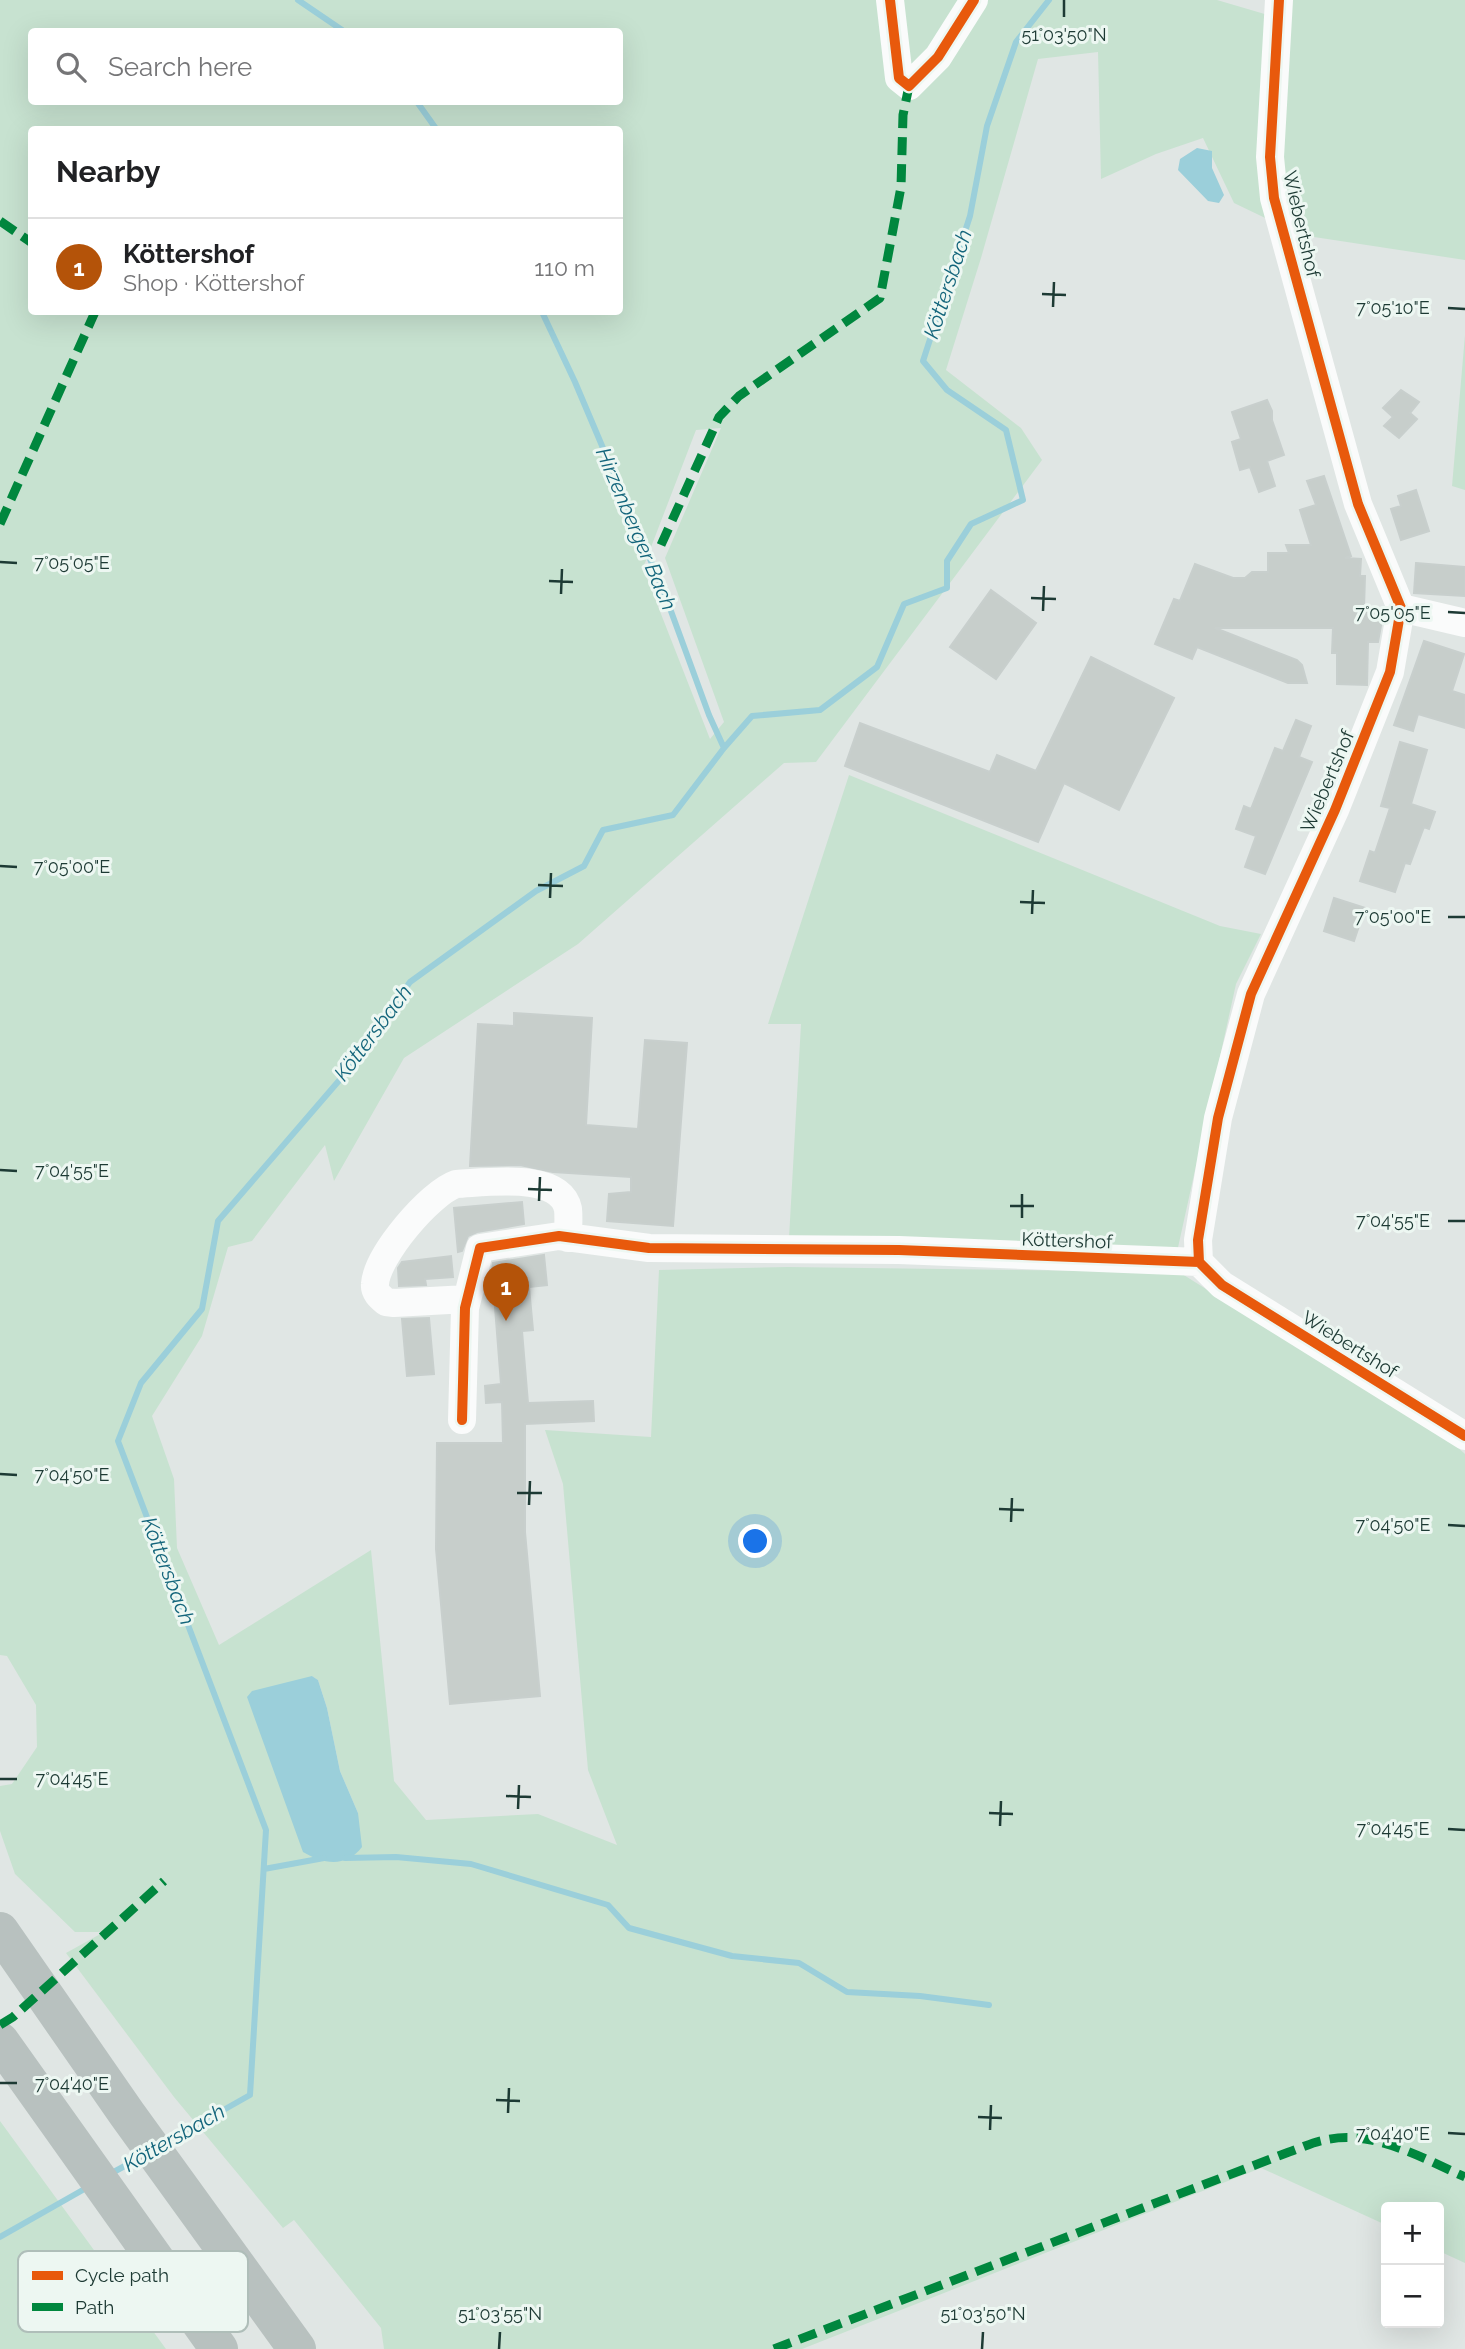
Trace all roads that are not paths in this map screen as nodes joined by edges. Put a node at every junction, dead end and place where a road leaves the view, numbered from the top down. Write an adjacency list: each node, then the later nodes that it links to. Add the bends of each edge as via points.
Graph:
1 (890, 0): 2 (street, via 900,78 909,86 938,58)
2 (974, 0)
3 (1279, 0): 4 (street, Wiebertshof, via 1270,157 1274,198 1358,504)
4 (1401, 608): 5 (street); 7 (street, Wiebertshof, via 1390,673 1335,810 1251,994 1218,1118 1198,1240)
5 (1465, 622)
6 (568, 1238): 7 (street, Köttershof, via 649,1248 899,1250); 8 (street, Köttershof, via 480,1248); 8 (street, via 568,1208 557,1191 546,1186 517,1182 447,1187 407,1224 380,1265 376,1292 386,1302)
7 (1199, 1262): 10 (street, Wiebertshof, via 1222,1285)
8 (467, 1299): 9 (street, Köttershof)
9 (461, 1420)
10 (1465, 1436)
11 (0, 1931): 14 (highway)
12 (0, 2041): 13 (highway)
13 (149, 2251)
14 (226, 2251)
15 (248, 2281): 18 (highway)
16 (207, 2332): 17 (highway)
17 (219, 2349)
18 (297, 2349)

